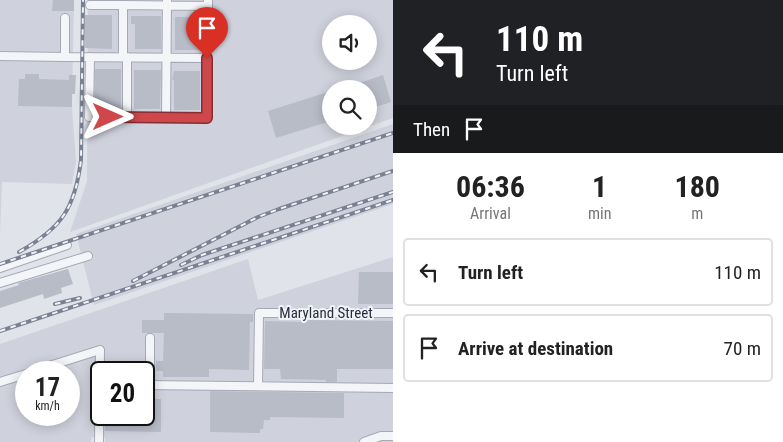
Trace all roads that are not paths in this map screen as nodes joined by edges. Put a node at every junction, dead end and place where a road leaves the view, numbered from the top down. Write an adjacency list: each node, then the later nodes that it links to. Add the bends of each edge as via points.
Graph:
1 (133, 3): 2 (street); 5 (street)
2 (167, 3): 3 (street); 11 (street)
3 (208, 3): 12 (street)
4 (90, 5): 5 (street)
5 (123, 5): 10 (street)
6 (65, 18): 8 (street)
7 (0, 56): 8 (street)
8 (65, 57): 9 (street)
9 (90, 57): 10 (street); 13 (street, via 89,117)
10 (125, 57): 11 (street); 13 (street)
11 (167, 58): 12 (street); 14 (street)
12 (207, 58): 14 (street, via 207,118)
13 (127, 118): 14 (street)
14 (166, 118)
15 (67, 245): 17 (street)
16 (88, 256): 18 (street)
17 (0, 268)
18 (0, 283)
19 (393, 313): 27 (street, Maryland Street, via 259,313)
20 (150, 338): 23 (street)
21 (66, 361): 22 (street, via 100,350)
22 (100, 361)
23 (149, 361)
24 (15, 377): 25 (street)
25 (0, 382)
26 (155, 385): 27 (street)
27 (258, 386): 28 (street)
28 (393, 388)
29 (99, 426): 31 (street)
30 (393, 436): 32 (street)
31 (99, 442)
32 (364, 442)

